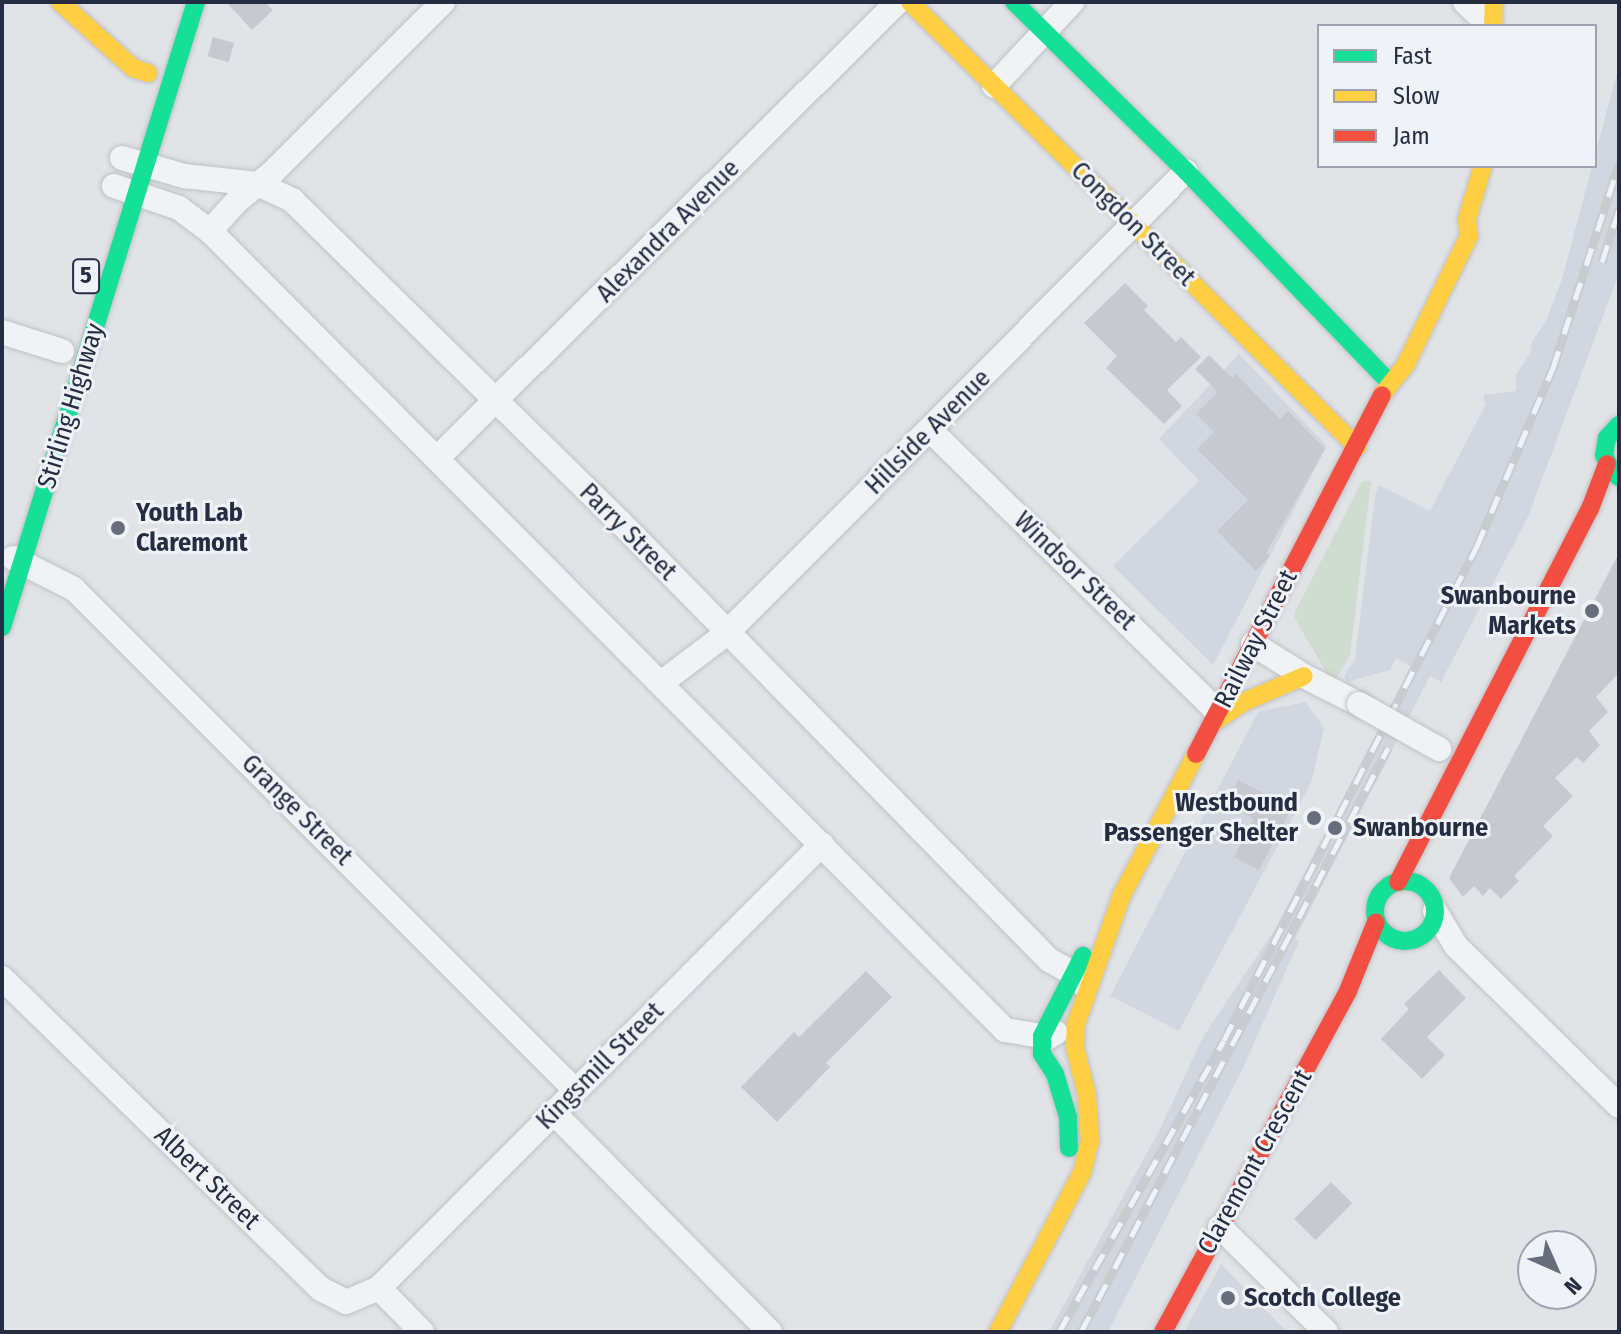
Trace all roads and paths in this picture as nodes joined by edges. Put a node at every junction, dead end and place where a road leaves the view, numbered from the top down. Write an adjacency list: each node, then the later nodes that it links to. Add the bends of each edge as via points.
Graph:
1 (60, 2): 13 (main road, via 133,68)
2 (196, 2): 15 (main road, Stirling Highway / 5)
3 (443, 2): 18 (street)
4 (898, 2): 25 (street, Alexandra Avenue)
5 (910, 2): 14 (main road, Congdon Street)
6 (1014, 2): 12 (main road)
7 (1072, 2): 12 (street)
8 (1465, 2): 10 (street)
9 (1494, 2): 11 (main road)
10 (1489, 24)
11 (1491, 24)
12 (1043, 30): 14 (street); 17 (main road)
13 (148, 73)
14 (994, 86): 20 (main road, Congdon Street)
15 (132, 155): 18 (street, Parry Street, via 184,176); 19 (main road, Stirling Highway / 5)
16 (1482, 168): 24 (main road, Railway Street, via 1467,219 1451,232 1389,357)
17 (1186, 171): 20 (street, Hillside Avenue); 24 (main road)
18 (258, 184): 21 (street); 25 (street, Parry Street, via 292,200)
19 (120, 193): 21 (street, via 179,208); 32 (main road, Stirling Highway / 5)
20 (1133, 224): 27 (street, Hillside Avenue); 28 (main road, Congdon Street)
21 (210, 231): 29 (street)
22 (2, 332): 23 (street)
23 (62, 351)
24 (1389, 382): 28 (main road, Railway Street)
25 (495, 402): 29 (street, Alexandra Avenue); 34 (street, Parry Street)
26 (1619, 425): 30 (main road, Claremont Crescent, via 1604,447)
27 (930, 430): 34 (street, Hillside Avenue); 38 (street, Windsor Street)
28 (1357, 447): 35 (main road, Railway Street)
29 (437, 458): 37 (street)
30 (1613, 470): 39 (main road, Claremont Crescent)
31 (1609, 512): 39 (main road, Claremont Crescent)
32 (8, 550): 33 (main road, Stirling Highway / 5); 51 (street, Grange Street, via 74,589)
33 (2, 627)
34 (727, 633): 37 (street, Hillside Avenue); 47 (street, Parry Street, via 1049,960)
35 (1247, 653): 36 (street, via 1283,675); 38 (main road, Railway Street)
36 (1304, 676): 38 (main road); 39 (street, bridge)
37 (661, 683): 40 (street)
38 (1216, 717): 47 (main road, Railway Street)
39 (1458, 760): 41 (main road, Claremont Crescent); 42 (main road, Claremont Crescent)
40 (822, 844): 50 (street, via 1005,1030); 51 (street, Kingsmill Street)
41 (1425, 872): 42 (main road); 44 (main road)
42 (1398, 882): 43 (main road, Claremont Crescent, via 1381,893)
43 (1376, 922): 45 (main road); 48 (main road, Claremont Crescent)
44 (1431, 922): 45 (main road, via 1408,941); 52 (street)
45 (1389, 937): 48 (main road, Claremont Crescent)
46 (2, 978): 55 (street, Albert Street, via 321,1289 346,1302)
47 (1079, 980): 49 (main road, Railway Street); 50 (main road, Railway Street)
48 (1348, 991): 54 (main road, Claremont Crescent)
49 (1076, 1024): 50 (street); 59 (main road, via 1090,1141 1082,1173)
50 (1042, 1045): 58 (main road, via 1068,1117 1066,1166)
51 (575, 1090): 53 (street, Kingsmill Street)
52 (1619, 1106)
53 (553, 1112): 55 (street, Kingsmill Street); 57 (street)
54 (1220, 1227): 60 (main road, Claremont Crescent); 61 (street)
55 (379, 1288): 56 (street)
56 (422, 1332)
57 (770, 1332)
58 (983, 1332)
59 (998, 1332)
60 (1163, 1332)
61 (1326, 1332)

